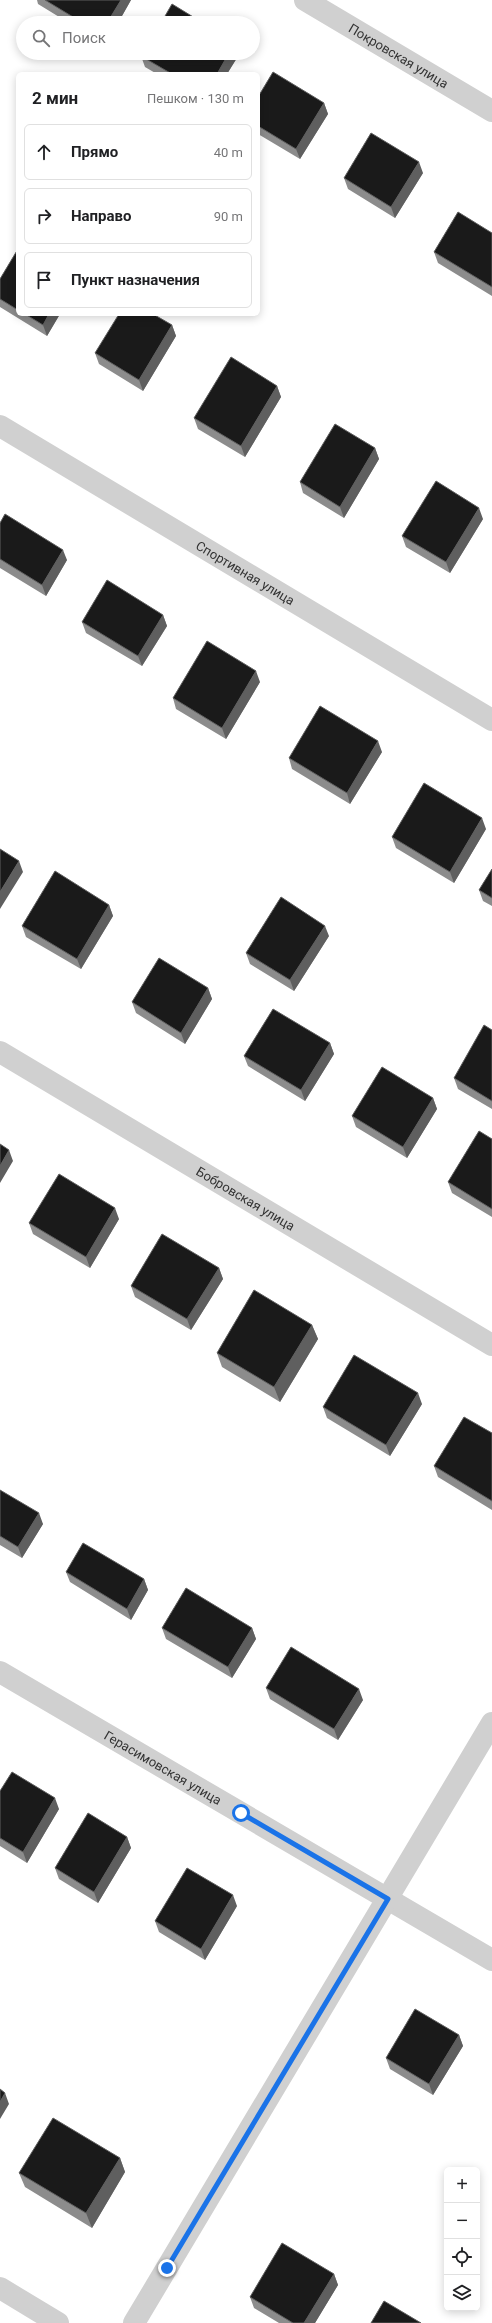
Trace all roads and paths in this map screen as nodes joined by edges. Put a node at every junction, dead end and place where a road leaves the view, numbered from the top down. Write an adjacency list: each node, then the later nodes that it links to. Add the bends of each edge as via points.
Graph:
1 (305, 0): 2 (street, Покровская улица)
2 (492, 111)
3 (0, 426): 4 (street, Спортивная улица)
4 (492, 720)
5 (0, 1052): 6 (street, Бобровская улица)
6 (492, 1345)
7 (0, 1672): 9 (street, Герасимовская улица)
8 (492, 1723): 9 (street)
9 (388, 1899): 10 (street, Герасимовская улица); 13 (street)
10 (492, 1960)
11 (0, 2288): 12 (street)
12 (58, 2323)
13 (134, 2323)

